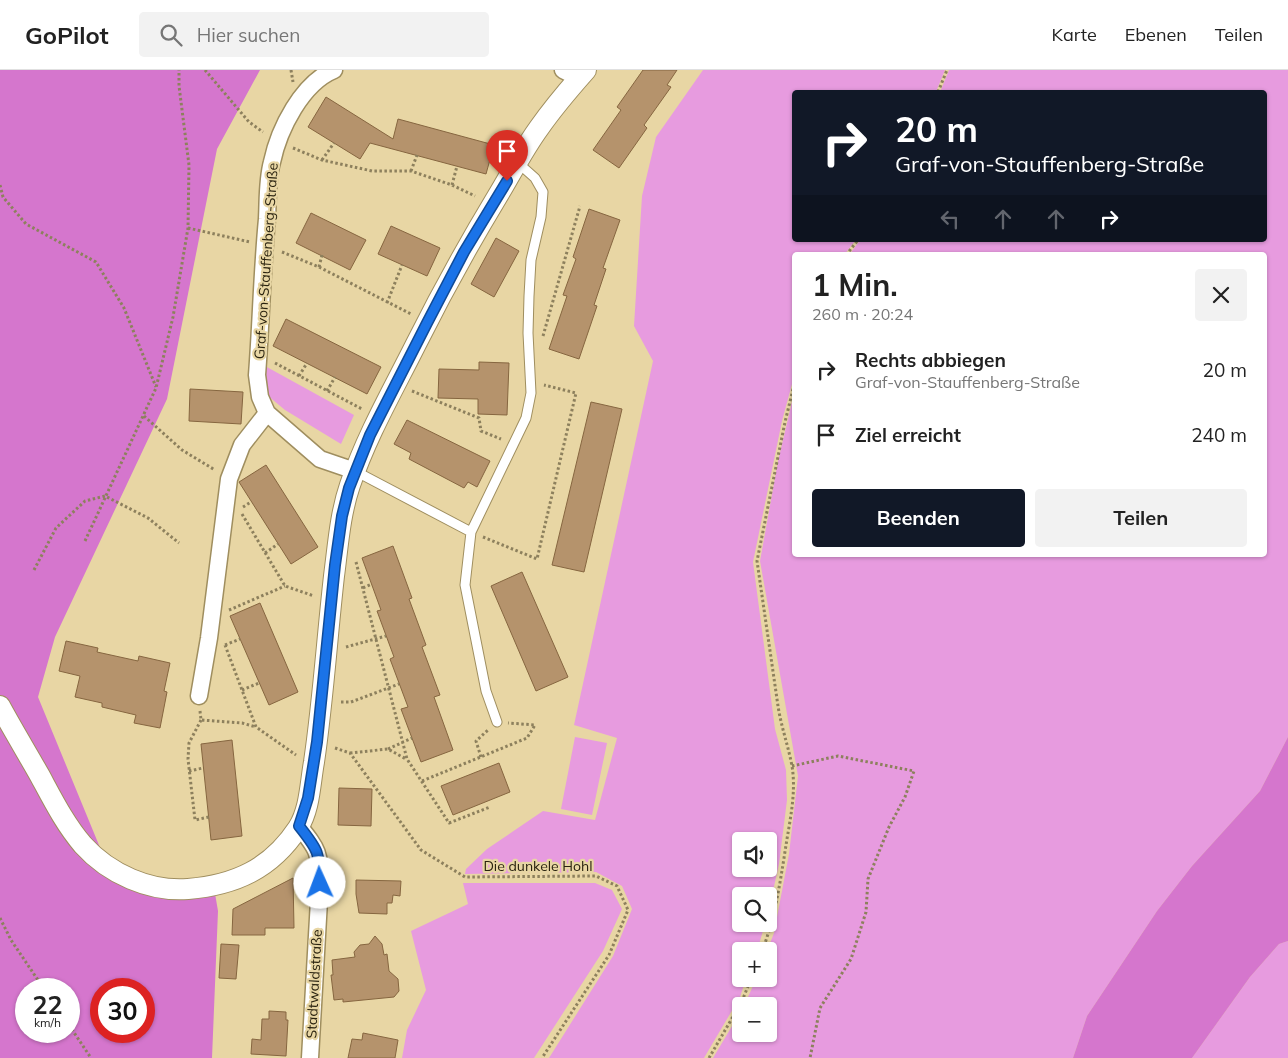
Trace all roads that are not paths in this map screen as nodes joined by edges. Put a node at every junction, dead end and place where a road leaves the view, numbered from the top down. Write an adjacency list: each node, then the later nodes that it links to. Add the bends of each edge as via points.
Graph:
1 (334, 70): 4 (street, Graf-von-Stauffenberg-Straße, via 324,75 296,104 271,164 257,375)
2 (576, 73): 3 (street)
3 (517, 162): 5 (street, via 464,252 378,418); 6 (lane, via 535,178 543,192 531,260 528,333 531,393 526,418)
4 (267, 413): 5 (street, via 320,459); 7 (street, via 242,444 228,485)
5 (355, 471): 6 (lane); 10 (street, via 342,516 317,742 308,798)
6 (470, 532): 9 (lane, via 464,585 486,691)
7 (199, 696)
8 (0, 706): 10 (street, via 60,812 82,844 108,865 141,883 181,890 242,878 280,851)
9 (497, 722)
10 (299, 826): 11 (street, Stadtwaldstraße, via 314,845 320,860)
11 (310, 1058)

